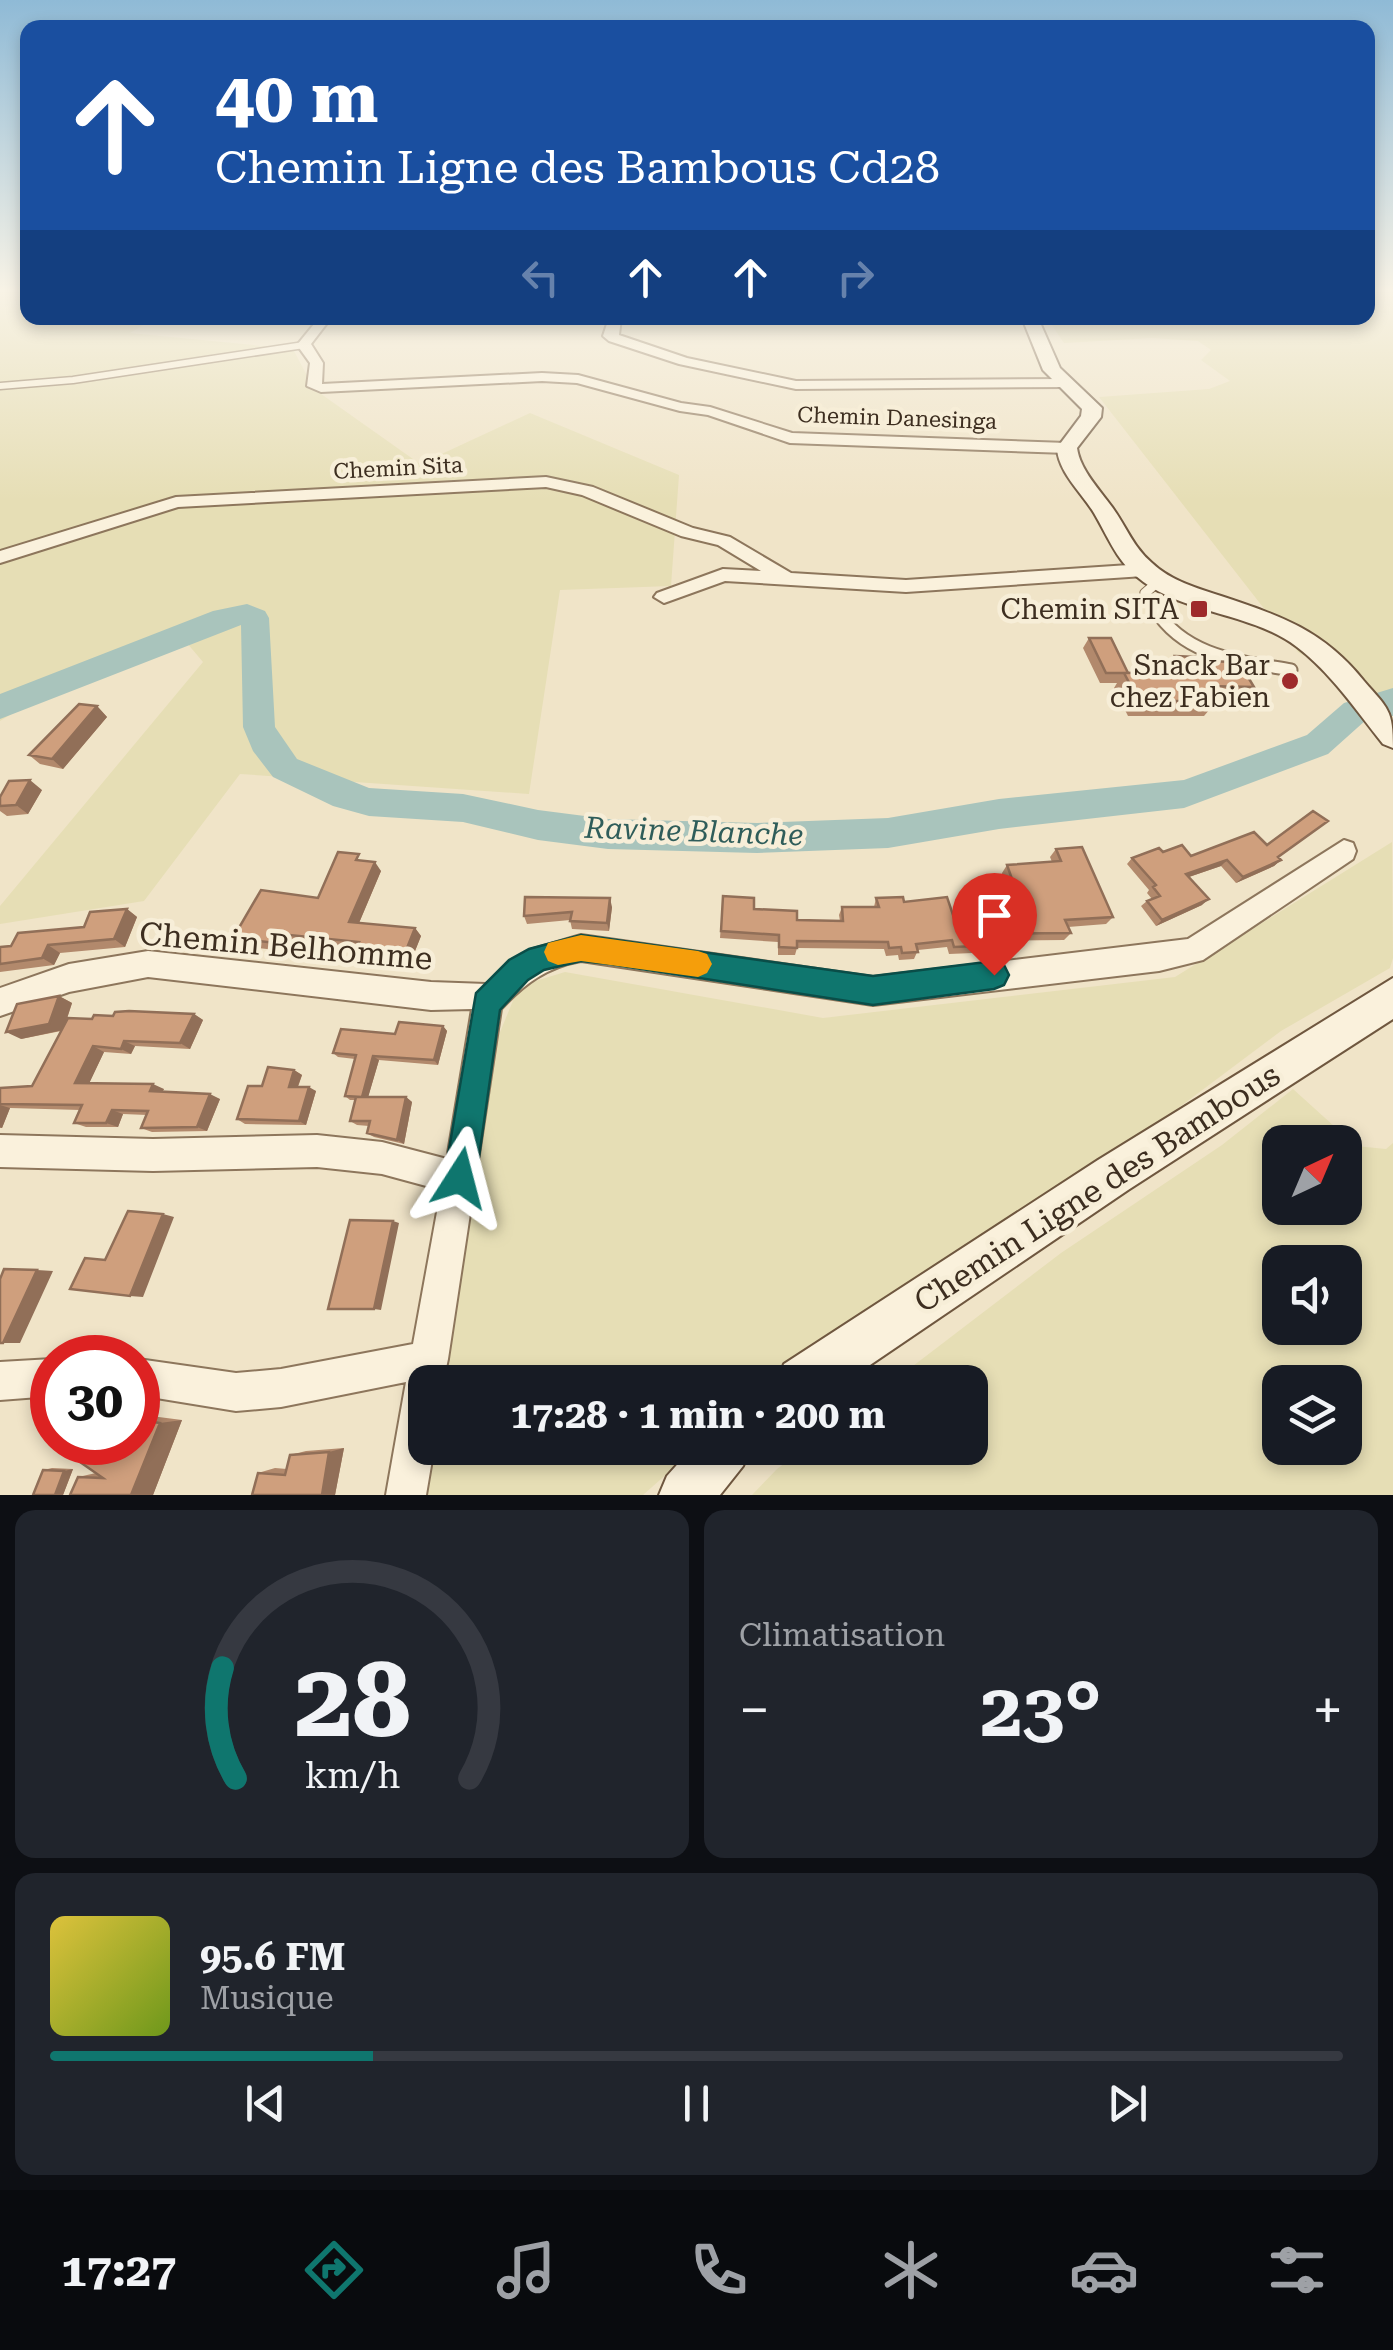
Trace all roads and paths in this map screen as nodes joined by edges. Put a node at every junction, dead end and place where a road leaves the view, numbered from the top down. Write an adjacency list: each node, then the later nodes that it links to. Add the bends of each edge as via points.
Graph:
1 (193, 362): 6 (lane)
2 (316, 362): 7 (street, Chemin Danesinga, via 314,386 578,379 790,438)
3 (687, 362): 5 (street, via 796,386)
4 (1048, 362): 5 (main road)
5 (1066, 383): 7 (main road, via 1092,413)
6 (0, 386)
7 (1067, 448): 9 (main road, via 1071,467 1114,536)
8 (0, 558): 10 (street, Chemin Sita, via 176,502 546,482 724,541)
9 (1152, 575): 10 (street, Chemin Sita, via 906,586); 12 (lane, via 1145,593 1169,630 1190,645); 13 (main road, via 1294,632 1341,672)
10 (786, 578): 11 (street, Chemin Sita, via 722,575)
11 (664, 597)
12 (1291, 670)
13 (1393, 736)
14 (1344, 851): 17 (street, via 1193,951 1159,958 873,990 581,948 529,964)
15 (1393, 996): 21 (main road, Chemin Ligne des Bambous)
16 (0, 1002): 17 (street, Chemin Belhomme, via 69,978 148,964 431,996 479,994)
17 (486, 1013): 19 (street)
18 (0, 1151): 19 (street, via 316,1152 382,1158)
19 (460, 1178): 20 (street)
20 (429, 1365)
21 (828, 1365)
22 (408, 1377): 25 (street, via 236,1392)
23 (30, 1379): 24 (street)
24 (0, 1380)
25 (160, 1380)
26 (411, 1465): 28 (street)
27 (711, 1465): 29 (main road)
28 (406, 1495)
29 (686, 1495)

